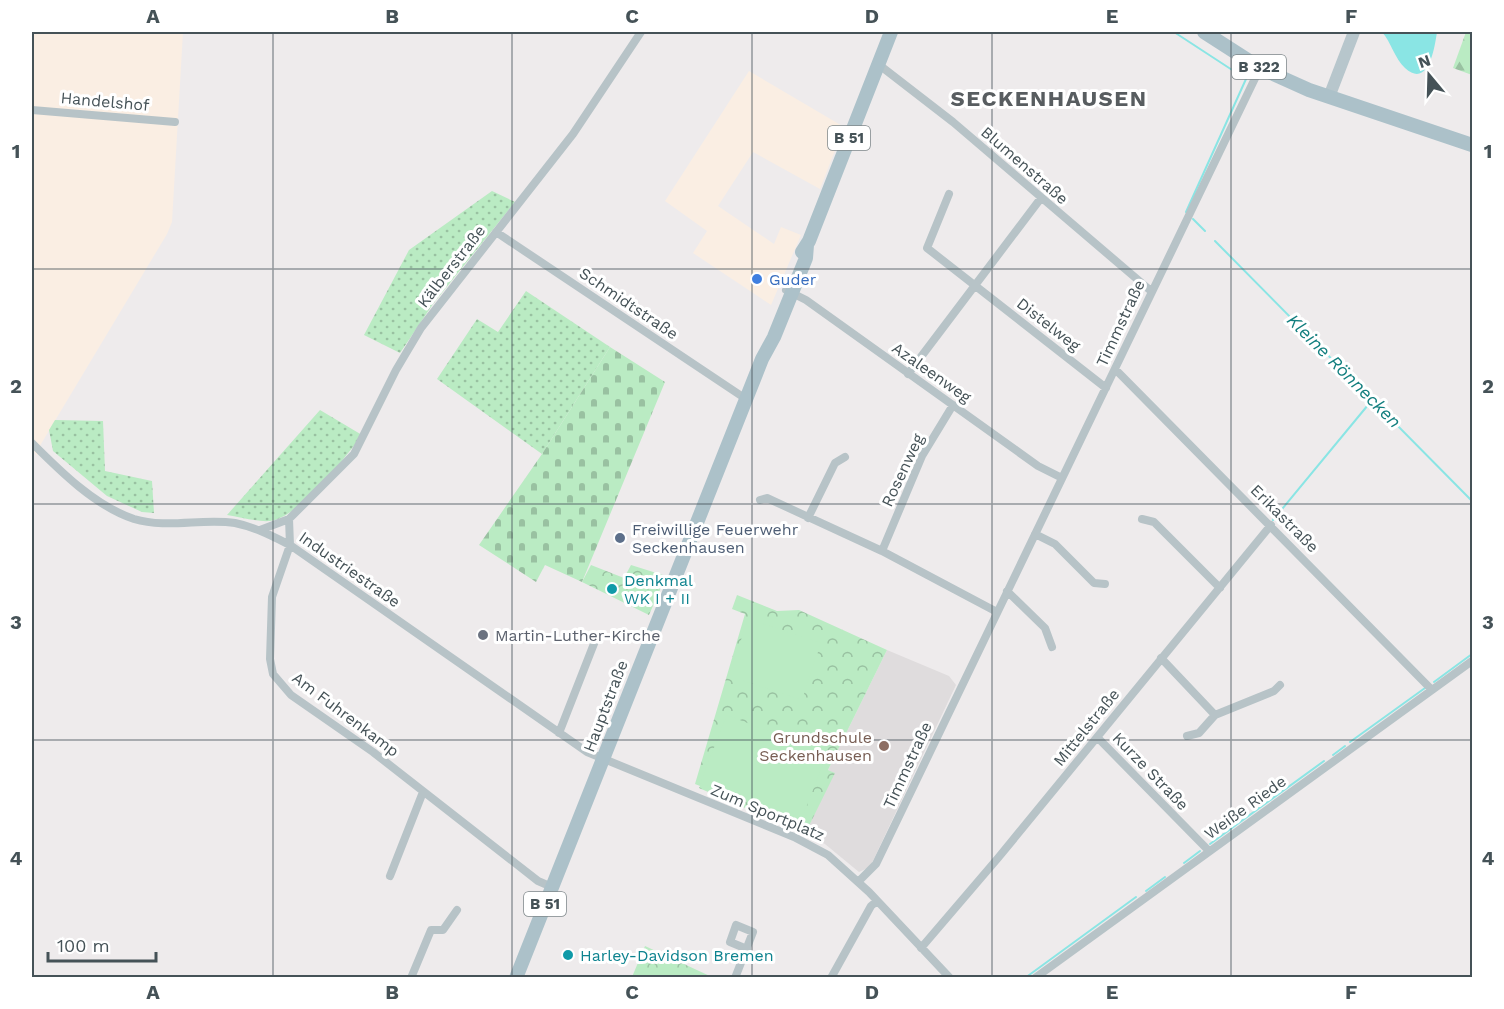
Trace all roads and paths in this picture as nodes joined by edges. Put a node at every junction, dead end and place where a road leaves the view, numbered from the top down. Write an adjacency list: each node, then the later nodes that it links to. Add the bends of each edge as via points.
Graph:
1 (641, 32): 16 (street, Kälberstraße, via 573,134)
2 (891, 32): 6 (main road, Hauptstraße / B 51)
3 (1203, 32): 7 (main road, B 322)
4 (1347, 32): 9 (street)
5 (1354, 32): 8 (street)
6 (878, 64): 15 (street, Blumenstraße); 18 (main road, Hauptstraße / B 51, via 807,245 799,256)
7 (1260, 68): 9 (main road, B 322); 19 (street, Timmstraße)
8 (1335, 76): 9 (street); 10 (street)
9 (1324, 96): 10 (main road, B 322)
10 (1349, 104): 13 (main road, B 322)
11 (32, 110): 12 (street, Handelshof)
12 (175, 122)
13 (1473, 145)
14 (949, 194): 17 (street, Distelweg, via 927,248)
15 (1041, 198): 17 (street); 19 (street, Blumenstraße)
16 (496, 232): 23 (street, Schmidtstraße); 30 (street, Kälberstraße, via 421,328 354,454)
17 (973, 285): 21 (street); 22 (street, Distelweg)
18 (789, 291): 21 (street, Azaleenweg); 23 (main road, Hauptstraße / B 51, via 768,334)
19 (1151, 291): 20 (street, Timmstraße)
20 (1115, 369): 22 (street, Timmstraße); 32 (street, Erikastraße)
21 (908, 374): 24 (street, Azaleenweg)
22 (1106, 388): 27 (street, Timmstraße)
23 (746, 399): 51 (main road, Hauptstraße / B 51)
24 (953, 405): 27 (street, Azaleenweg, via 1038,466); 36 (street, Rosenweg, via 922,456)
25 (33, 448): 33 (street, Industriestraße, via 111,510 157,523 235,523)
26 (845, 457): 29 (street, via 835,463)
27 (1062, 478): 34 (street, Timmstraße)
28 (760, 500): 29 (street, via 767,498)
29 (808, 518): 36 (street)
30 (289, 519): 33 (street, Kälberstraße); 35 (street)
31 (1142, 519): 38 (street, via 1154,522)
32 (1271, 525): 38 (street, Mittelstraße); 46 (street, Erikastraße)
33 (260, 530): 35 (street, Industriestraße)
34 (1035, 534): 37 (street, via 1055,544 1094,584); 39 (street, Timmstraße)
35 (290, 545): 48 (street, Industriestraße); 52 (street, Am Fuhrenkamp, via 272,597 273,674 291,695)
36 (882, 551): 40 (street)
37 (1105, 584)
38 (1221, 588): 43 (street, Mittelstraße)
39 (1007, 591): 40 (street, Timmstraße); 42 (street, via 1045,628)
40 (997, 612): 55 (street, Timmstraße, via 876,864)
41 (597, 636): 48 (street)
42 (1052, 647)
43 (1161, 658): 47 (street); 50 (street, Mittelstraße)
44 (1473, 661): 46 (street, Weiße Riede)
45 (1280, 685): 47 (street)
46 (1432, 690): 53 (street, Weiße Riede)
47 (1215, 715): 49 (street, via 1198,733)
48 (559, 733): 51 (street, Industriestraße)
49 (1186, 736)
50 (1097, 737): 53 (street, Kurze Straße); 59 (street, Mittelstraße)
51 (603, 759): 55 (street, Zum Sportplatz, via 811,845 838,862); 56 (main road, Hauptstraße / B 51)
52 (423, 792): 54 (street); 56 (street, Am Fuhrenkamp, via 538,881)
53 (1209, 851): 66 (street, Weiße Riede)
54 (390, 876)
55 (858, 882): 57 (street, Zum Sportplatz)
56 (552, 886): 62 (main road, Hauptstraße / B 51)
57 (877, 901): 59 (street, Zum Sportplatz); 64 (street)
58 (457, 910): 61 (street, via 443,930 431,930)
59 (921, 948): 65 (street, Zum Sportplatz)
60 (747, 949): 63 (street)
61 (411, 978)
62 (516, 978)
63 (735, 978)
64 (831, 978)
65 (950, 978)
66 (1035, 978)

